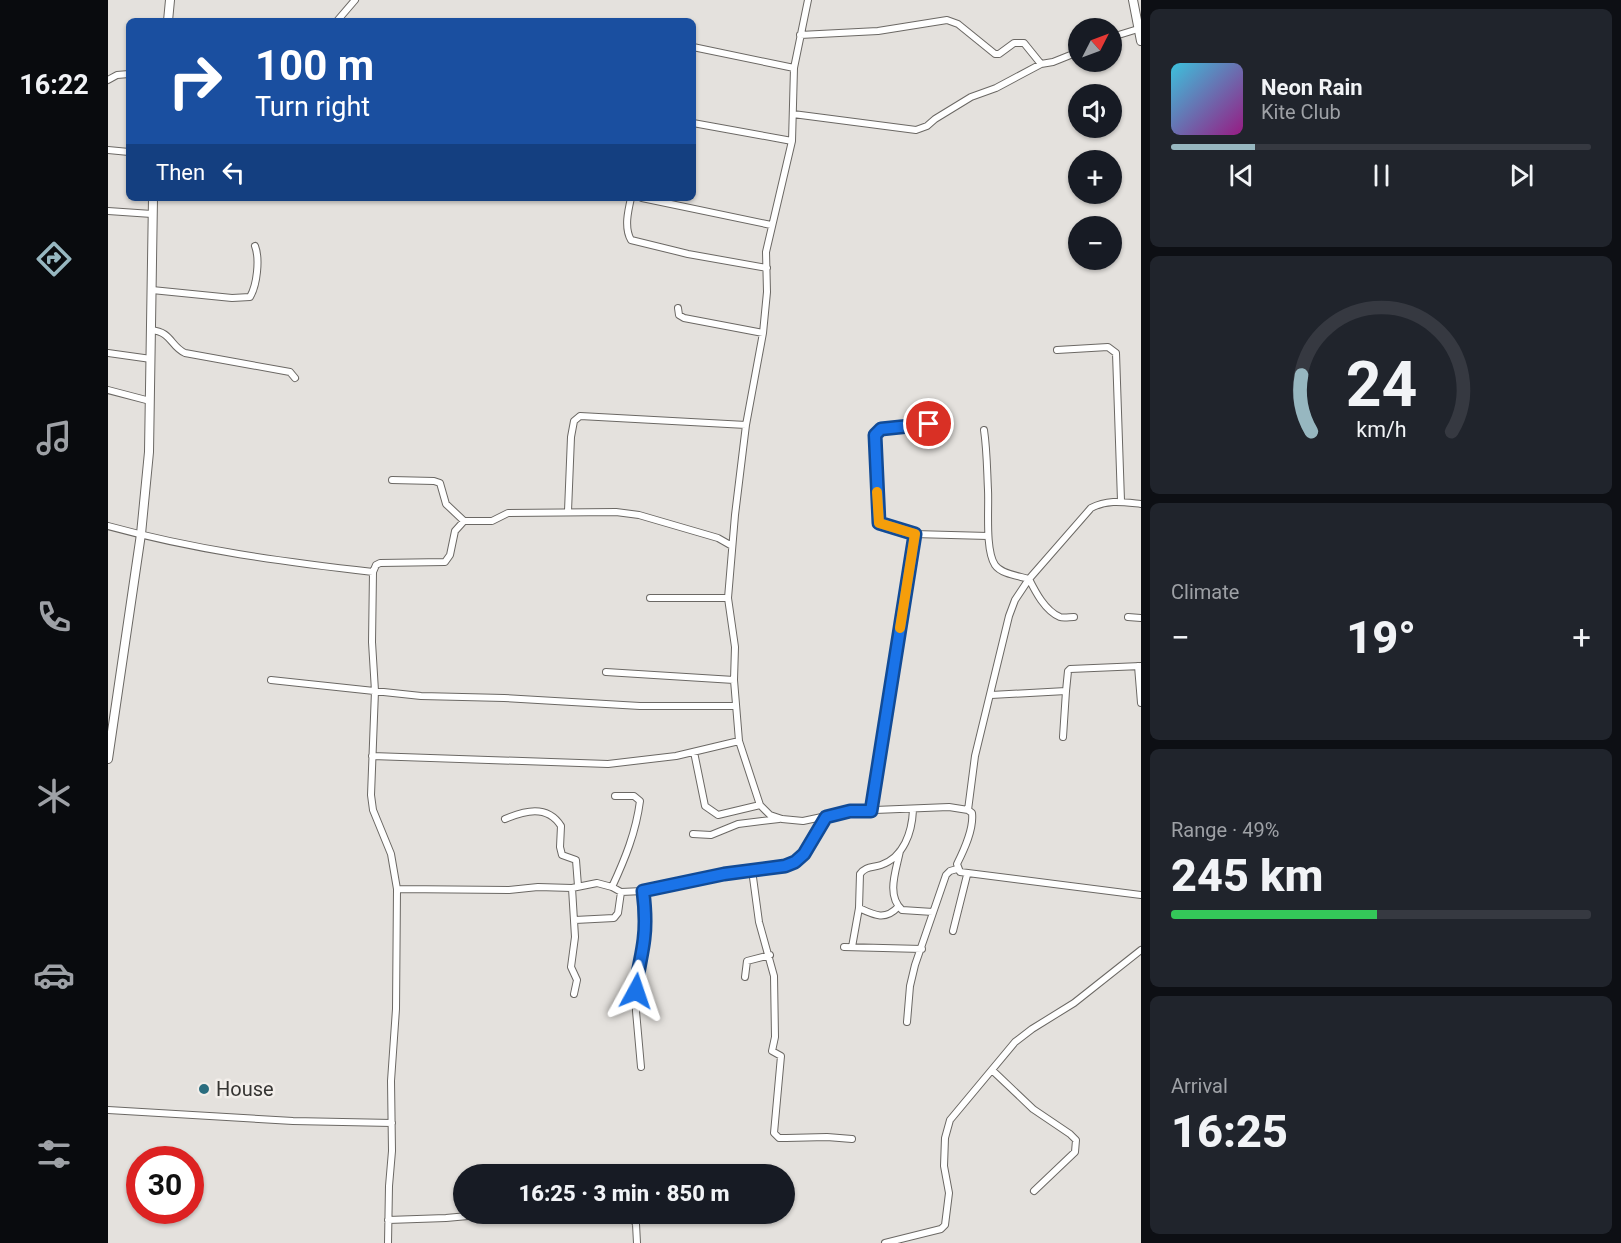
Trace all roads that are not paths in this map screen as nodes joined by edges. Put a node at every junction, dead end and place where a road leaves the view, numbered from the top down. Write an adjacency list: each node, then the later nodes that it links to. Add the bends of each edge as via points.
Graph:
1 (170, 0): 5 (street)
2 (355, 0): 6 (street)
3 (808, 0): 9 (street)
4 (1133, 0): 7 (street)
5 (168, 18)
6 (340, 18)
7 (1138, 28): 8 (street); 10 (street)
8 (1122, 34)
9 (800, 35): 13 (street, via 878,31 947,20 954,21 996,54 1014,43 1024,43); 14 (street)
10 (1141, 41)
11 (696, 48): 14 (street)
12 (1068, 56): 13 (street)
13 (1041, 63): 17 (street, via 971,97 916,130)
14 (794, 68): 17 (street)
15 (126, 74): 16 (street)
16 (108, 80)
17 (793, 114): 19 (street)
18 (696, 124): 19 (street)
19 (792, 141): 27 (street)
20 (108, 150): 21 (street)
21 (126, 152)
22 (153, 201): 26 (street)
23 (630, 201): 29 (street, via 627,216 631,240)
24 (656, 201): 27 (street)
25 (108, 211): 26 (street)
26 (152, 214): 30 (street)
27 (771, 225): 29 (street)
28 (255, 246): 30 (street, via 255,282 250,297)
29 (767, 268): 33 (street)
30 (152, 290): 32 (street)
31 (678, 308): 33 (street, via 684,318)
32 (151, 330): 36 (street); 37 (street, via 168,335 181,351 290,372)
33 (764, 333): 41 (street)
34 (1057, 350): 44 (street, via 1108,347 1116,353)
35 (108, 353): 36 (street)
36 (151, 359): 39 (street)
37 (295, 378)
38 (108, 390): 39 (street)
39 (150, 401): 49 (street)
40 (929, 424): 50 (street, via 881,429 875,435 879,523)
41 (746, 425): 46 (street, via 580,416 574,421 571,437); 52 (street)
42 (984, 429): 51 (street)
43 (392, 480): 47 (street, via 440,483 446,504)
44 (1121, 501): 45 (street); 54 (street, via 1101,502 1091,508)
45 (1141, 504)
46 (568, 511): 47 (street, via 507,513 492,521); 52 (street, via 639,514 718,538)
47 (464, 521): 53 (street, via 455,531 450,555 444,562 380,563)
48 (108, 526): 49 (street)
49 (141, 534): 53 (street, via 288,563); 69 (street)
50 (915, 534): 51 (street); 79 (street)
51 (988, 536): 54 (street, via 995,565)
52 (732, 546): 56 (street)
53 (373, 572): 64 (street)
54 (1029, 579): 57 (street, via 1054,612 1060,617); 66 (street, via 1009,616)
55 (650, 598): 56 (street)
56 (728, 598): 63 (street, via 735,647)
57 (1074, 617)
58 (1128, 617): 59 (street)
59 (1141, 618)
60 (1140, 666): 65 (street, via 1070,669); 67 (street)
61 (606, 672): 63 (street)
62 (271, 680): 64 (street)
63 (734, 680): 68 (street)
64 (375, 691): 68 (street, via 640,706); 73 (street)
65 (1066, 691): 66 (street); 70 (street)
66 (991, 695): 78 (street, via 975,756)
67 (1141, 703)
68 (735, 706): 71 (street)
69 (111, 713): 74 (street)
70 (1063, 736)
71 (739, 741): 72 (street); 76 (street)
72 (694, 752): 73 (street, via 608,764); 80 (street, via 705,806)
73 (372, 756): 92 (street, via 373,810 391,854)
74 (108, 759)
75 (615, 796): 91 (street, via 634,795 640,801 632,839)
76 (760, 805): 80 (street); 83 (street)
77 (913, 810): 78 (street); 79 (street); 86 (street, via 912,827)
78 (968, 810): 87 (street, via 973,819)
79 (871, 811): 81 (street)
80 (718, 815): 84 (street)
81 (826, 817): 83 (street); 88 (street, via 795,862)
82 (505, 819): 90 (street, via 526,811 541,811 555,819 561,826 562,855 576,860)
83 (782, 819): 84 (street)
84 (727, 827): 85 (street, via 711,834)
85 (693, 834)
86 (900, 851): 96 (street, via 892,894); 97 (street, via 860,874)
87 (957, 869): 89 (street); 98 (street, via 946,875)
88 (752, 870): 93 (street); 105 (street, via 759,922)
89 (967, 875): 95 (street); 100 (street)
90 (575, 887): 91 (street, via 597,883); 92 (street); 99 (street)
91 (612, 887): 94 (street)
92 (397, 889): 112 (street)
93 (643, 891): 94 (street); 109 (street, via 644,937 637,970 636,1011)
94 (621, 892): 99 (street, via 614,918)
95 (1141, 895)
96 (898, 906): 97 (street, via 880,917); 98 (street, via 902,910)
97 (859, 908): 102 (street)
98 (933, 912): 103 (street)
99 (575, 920): 107 (street, via 571,967 578,980)
100 (953, 931)
101 (844, 947): 102 (street)
102 (852, 947): 103 (street)
103 (922, 949): 108 (street, via 910,986)
104 (1141, 950): 110 (street, via 1074,1003 1015,1042)
105 (770, 955): 106 (street, via 746,961); 113 (street, via 775,998 772,1051 781,1056 774,1133 779,1138)
106 (745, 977)
107 (574, 994)
108 (907, 1022)
109 (641, 1067)
110 (992, 1070): 114 (street, via 1033,1109 1076,1140 1075,1152); 120 (street, via 950,1120 945,1138 944,1166 949,1193 945,1225)
111 (108, 1110): 112 (street)
112 (392, 1123): 116 (street)
113 (852, 1139)
114 (1034, 1191)
115 (453, 1217): 116 (street)
116 (388, 1220): 118 (street)
117 (636, 1224): 119 (street)
118 (388, 1243)
119 (637, 1243)
120 (885, 1243)

